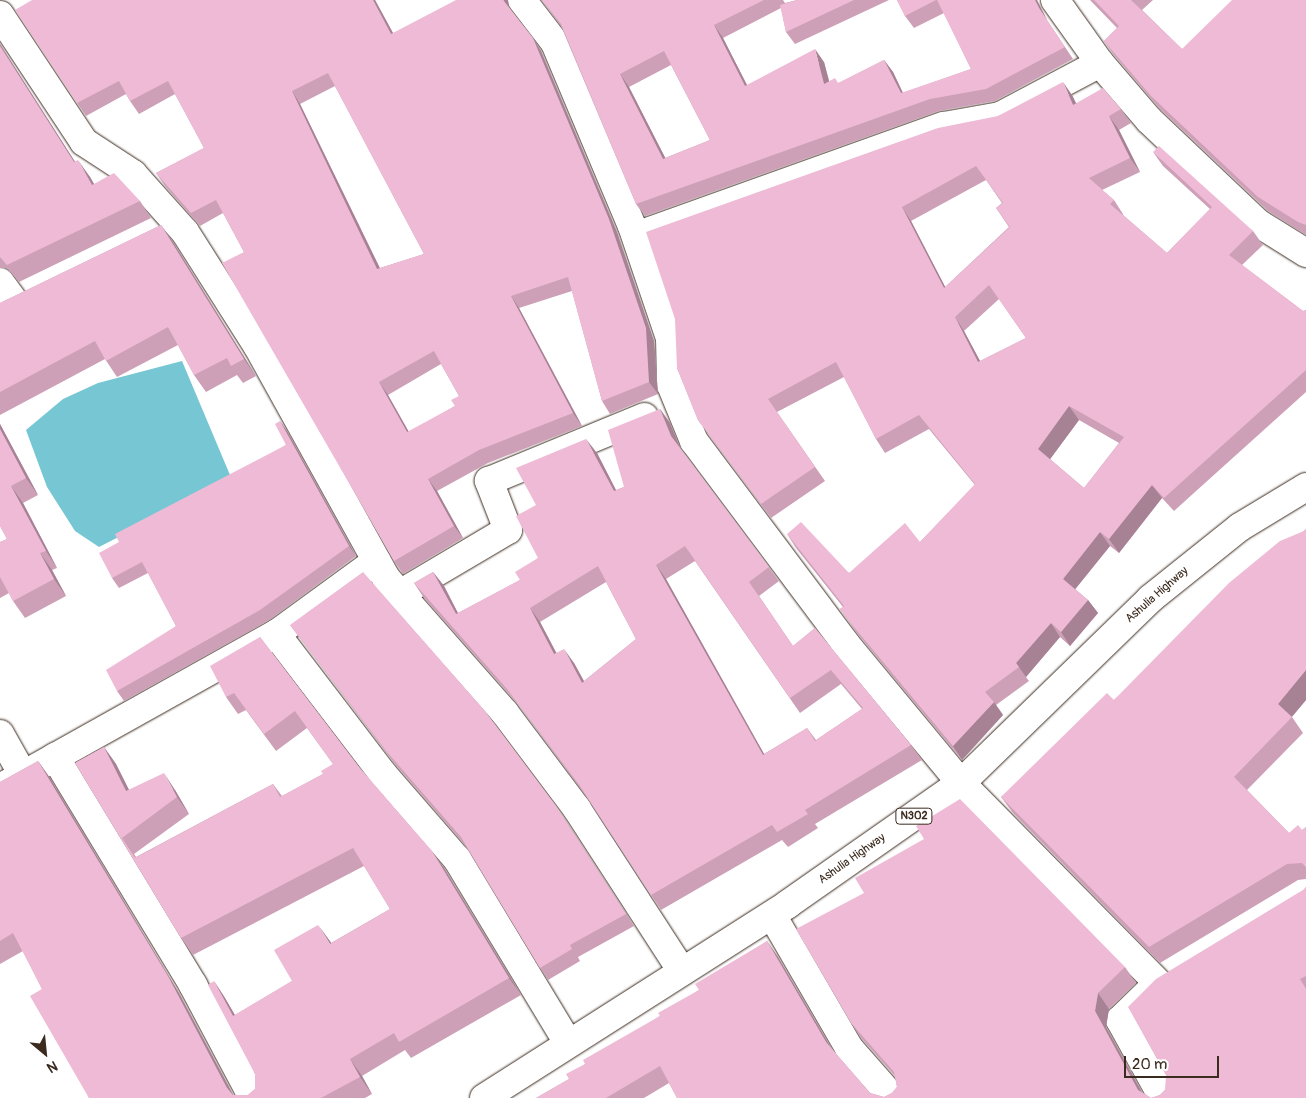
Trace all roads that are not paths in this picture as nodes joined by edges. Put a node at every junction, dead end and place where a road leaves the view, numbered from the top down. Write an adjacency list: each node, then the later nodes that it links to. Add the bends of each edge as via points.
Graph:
1 (522, 0): 7 (main road, via 555,43)
2 (1056, 0): 4 (main road)
3 (0, 15): 5 (main road, via 84,142 133,174)
4 (1100, 63): 7 (main road, via 1000,116 944,126); 8 (main road, via 1150,120 1222,190 1258,223)
5 (177, 223): 6 (main road); 13 (main road, via 258,347)
6 (152, 235)
7 (636, 236): 11 (main road, via 670,338 671,386)
8 (1306, 253)
9 (42, 289): 10 (main road)
10 (5, 297)
11 (678, 404): 14 (main road, via 489,481 508,530); 19 (main road, via 694,441 742,510)
12 (1306, 487): 19 (main road, Ashulia Highway / N302, via 1240,527 1150,599)
13 (376, 561): 14 (main road); 15 (main road)
14 (400, 594): 23 (main road, via 505,713 578,809)
15 (276, 634): 17 (main road); 25 (main road, via 383,774 456,860)
16 (0, 734): 18 (main road)
17 (54, 757): 18 (main road); 26 (main road, via 193,985)
18 (23, 775): 20 (main road)
19 (961, 783): 21 (main road, Ashulia Highway / N302); 24 (main road)
20 (0, 788)
21 (772, 915): 23 (main road, Ashulia Highway / N302); 28 (main road, via 849,1048)
22 (1183, 968): 24 (main road)
23 (682, 970): 25 (main road, Ashulia Highway / N302)
24 (1158, 983): 29 (main road, via 1120,1020)
25 (568, 1043): 27 (main road, Ashulia Highway / N302)
26 (253, 1098)
27 (484, 1098)
28 (893, 1098)
29 (1165, 1098)

